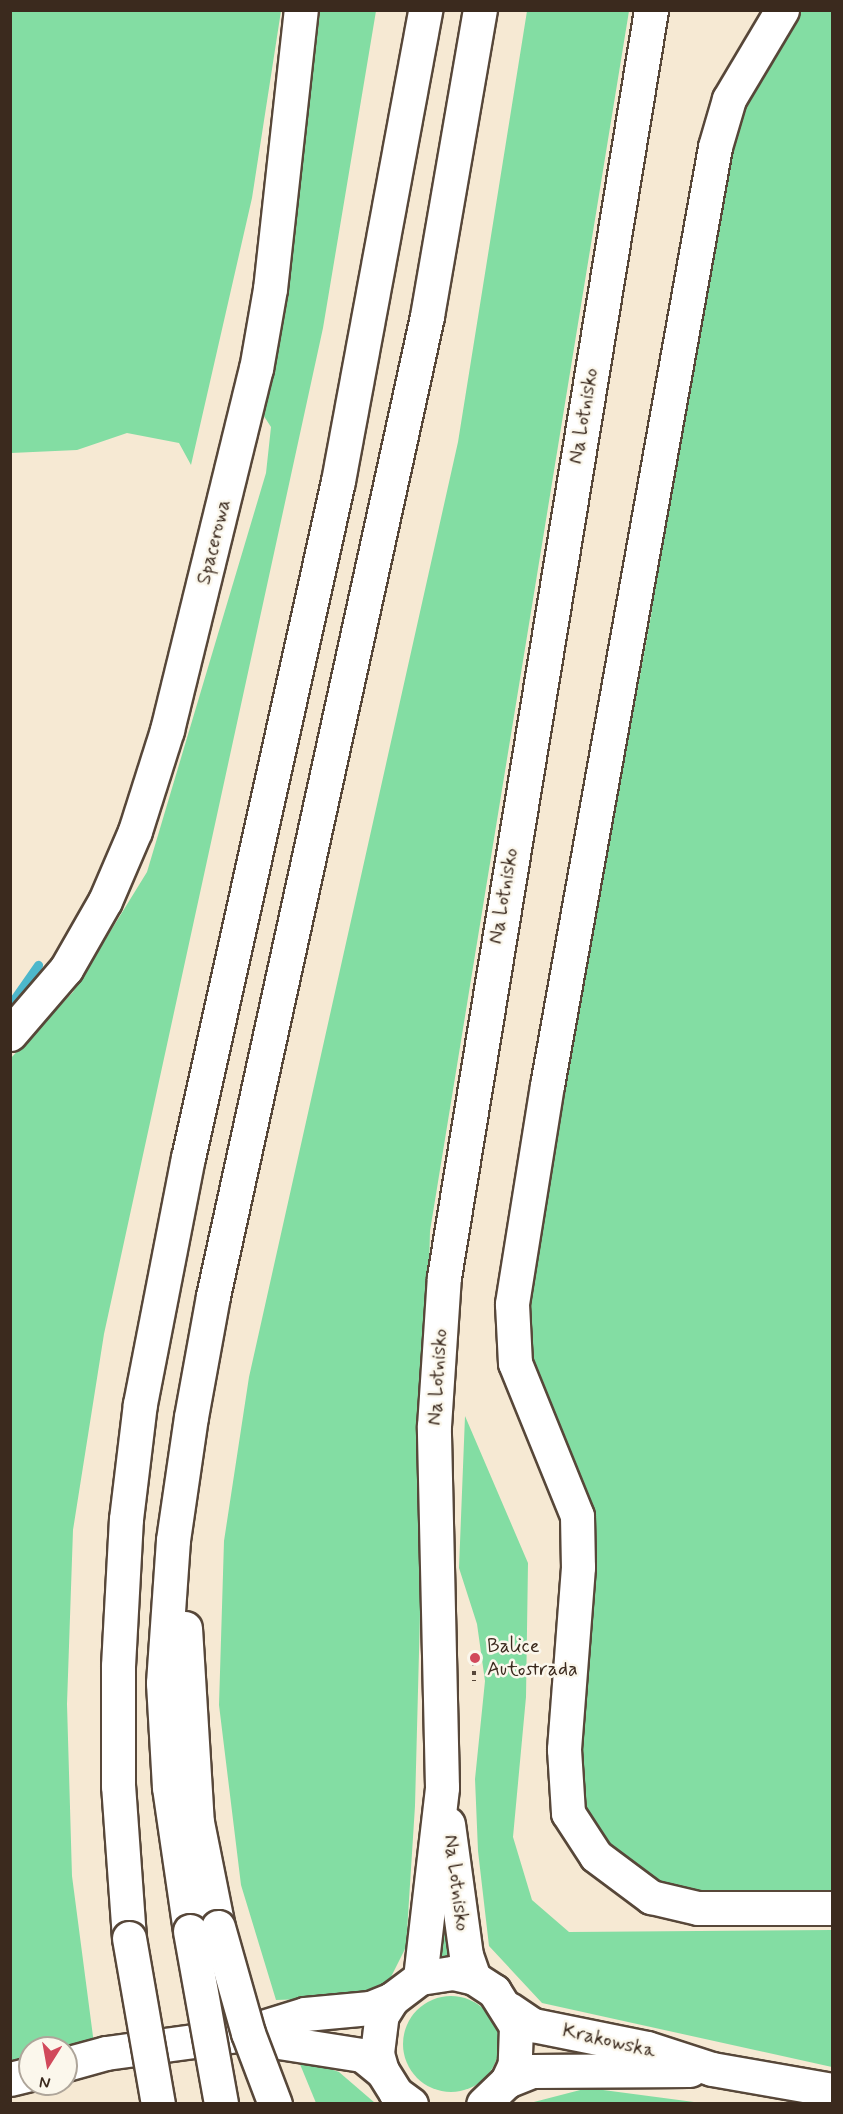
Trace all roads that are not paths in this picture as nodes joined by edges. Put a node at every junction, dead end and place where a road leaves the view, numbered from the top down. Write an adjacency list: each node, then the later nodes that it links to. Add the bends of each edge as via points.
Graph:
1 (301, 10): 6 (main road, Spacerowa, via 270,289 256,369 168,730 135,831 105,901 66,969)
2 (425, 10): 20 (main road, bridge, via 338,482 188,1158 140,1404 126,1519 118,1666 118,1786 129,1938)
3 (480, 10): 9 (main road, via 427,316 213,1296 185,1470 184,1609)
4 (651, 10): 7 (main road, Na Lotnisko, via 444,1277 434,1426)
5 (782, 10): 8 (main road, via 729,99 715,147 547,1085 512,1304 515,1363 577,1516 578,1567 564,1749 568,1813 596,1856 651,1897 698,1908)
6 (10, 1034)
7 (442, 1787): 10 (main road, Na Lotnisko); 11 (main road, Na Lotnisko, via 466,1955)
8 (832, 1908)
9 (204, 1929): 21 (main road, bridge); 22 (main road, bridge)
10 (420, 1978): 11 (main road, via 453,1973); 12 (main road)
11 (474, 1978): 13 (main road, Krakowska, via 494,1991)
12 (392, 1999): 14 (main road, via 370,2008 305,2014); 17 (main road, via 377,2034)
13 (509, 2009): 16 (main road, Krakowska, via 533,2025 647,2048); 18 (main road, via 518,2045)
14 (237, 2035): 15 (main road, via 106,2053); 17 (main road, via 362,2055)
15 (78, 2061)
16 (712, 2069): 18 (main road, Krakowska, via 532,2071); 19 (main road, Krakowska)
17 (382, 2072): 23 (main road, via 396,2093)
18 (507, 2081): 24 (main road)
19 (832, 2090)
20 (158, 2103)
21 (221, 2103)
22 (275, 2103)
23 (411, 2103)
24 (483, 2103)

